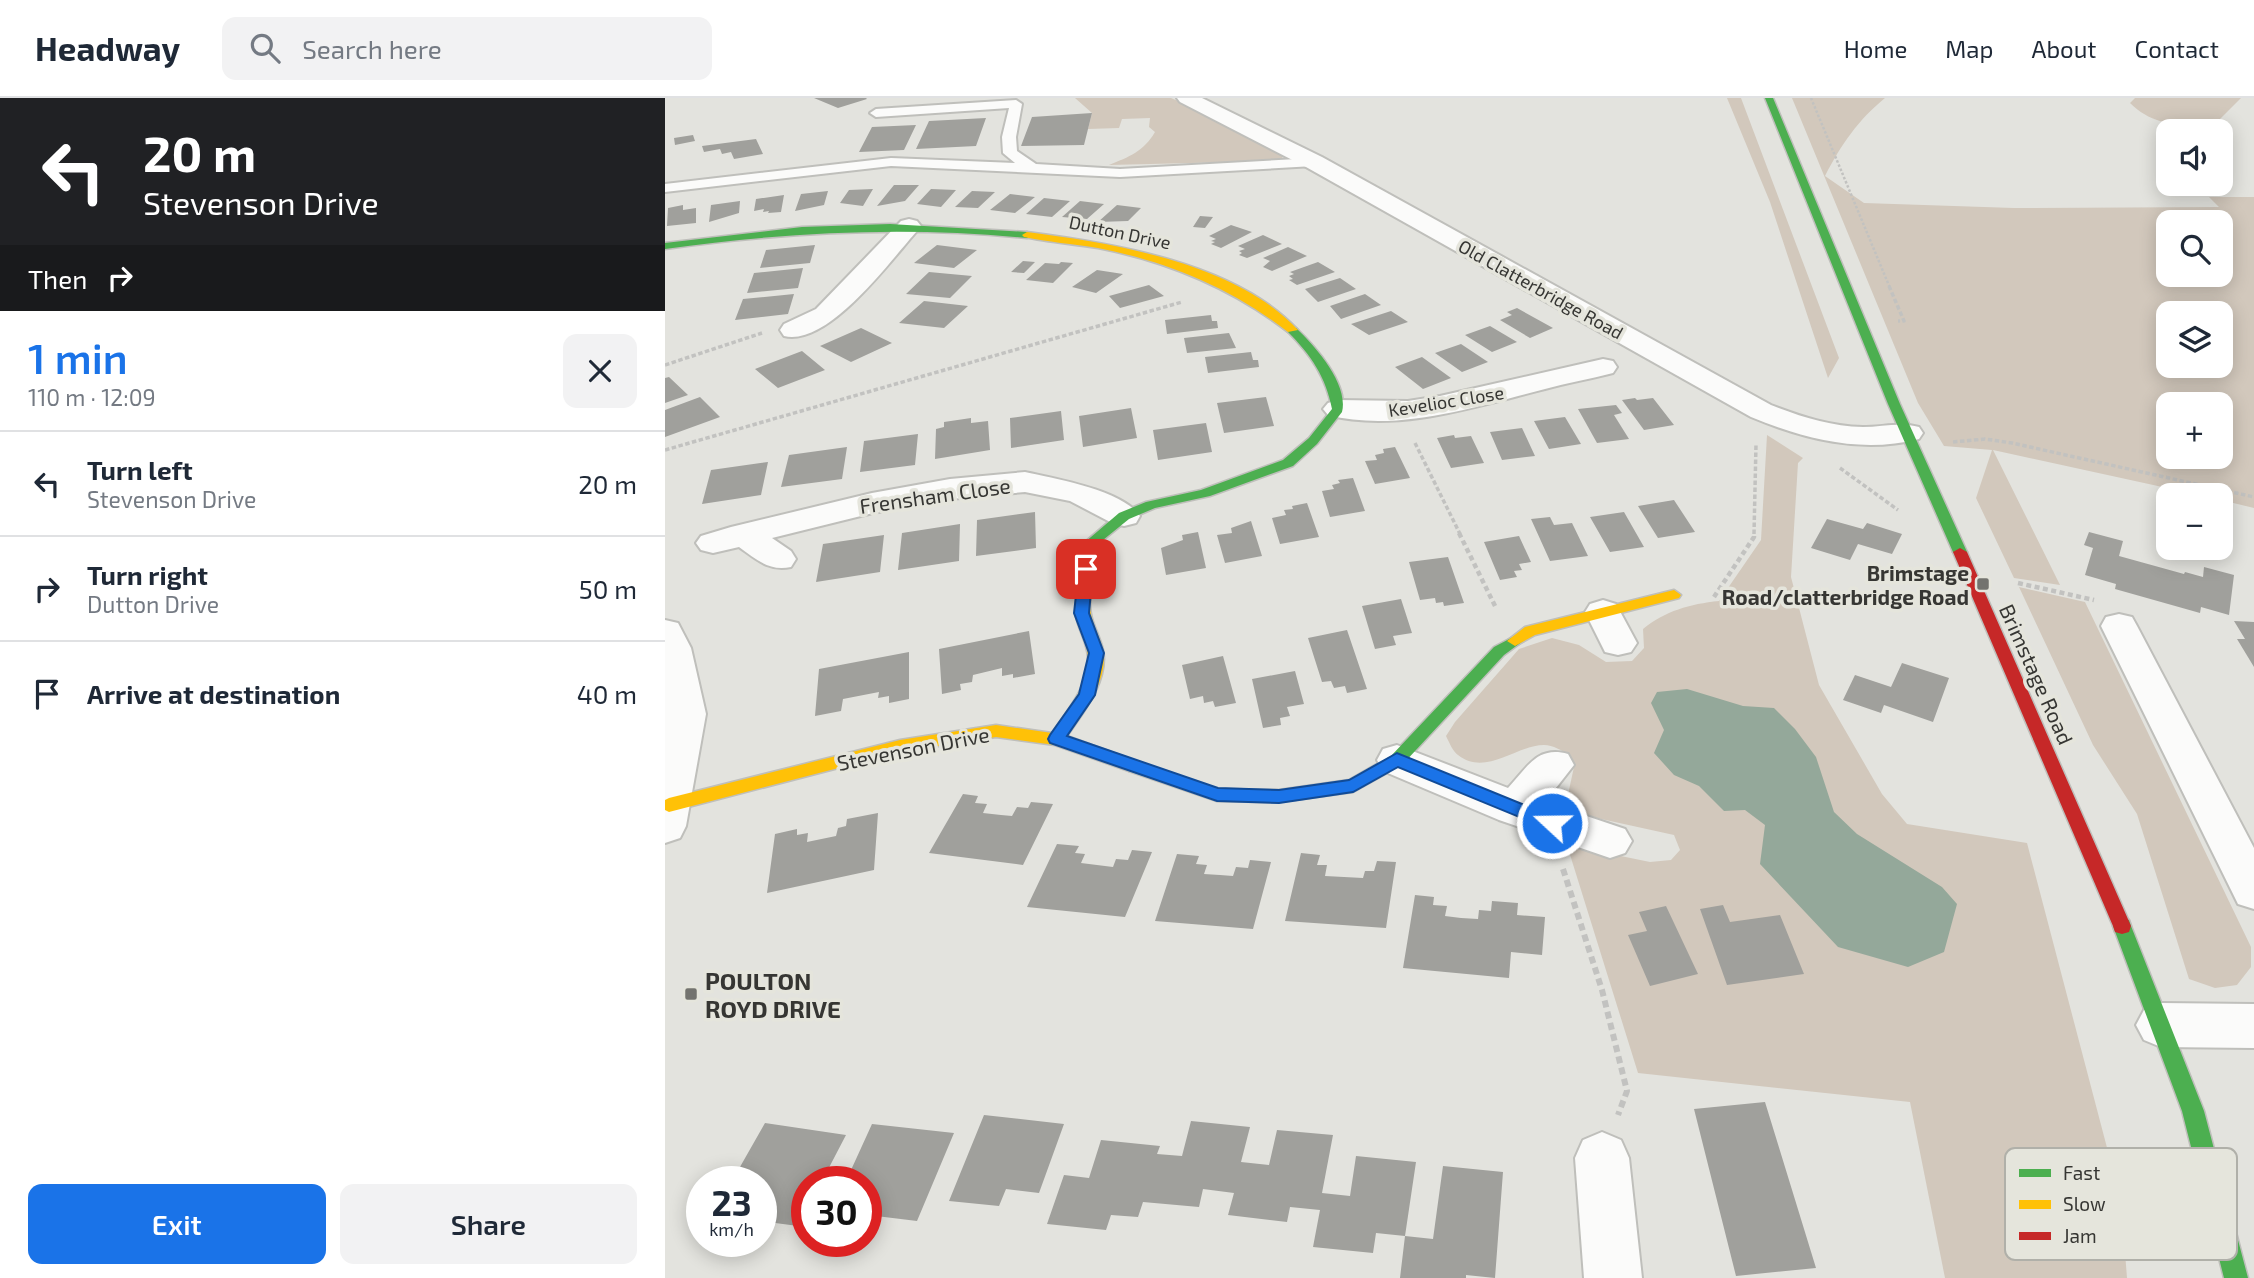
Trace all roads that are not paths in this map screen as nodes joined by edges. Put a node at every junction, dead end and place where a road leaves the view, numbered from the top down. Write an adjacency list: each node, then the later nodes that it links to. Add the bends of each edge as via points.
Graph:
1 (1187, 98): 5 (street, Old Clatterbridge Road)
2 (1769, 98): 15 (street, Brimstage Road)
3 (1013, 101): 4 (lane); 6 (lane, via 1010,153)
4 (876, 113)
5 (1314, 162): 6 (lane, via 1120,173); 15 (street, Old Clatterbridge Road, via 1766,415 1842,436)
6 (1031, 167): 7 (lane, via 891,162)
7 (665, 188)
8 (909, 226): 9 (street, Dutton Drive, via 804,228); 10 (street); 14 (street, Dutton Drive, via 1061,238 1153,256 1224,284 1269,311 1307,344 1336,387)
9 (665, 246)
10 (834, 305): 11 (street); 12 (street, via 825,315)
11 (869, 306)
12 (794, 330)
13 (1604, 368): 14 (street, Kevelioc Close, via 1550,369 1518,389 1465,402 1399,411)
14 (1338, 409): 16 (street, via 1288,463)
15 (1910, 439): 28 (street, Brimstage Road, via 2025,698)
16 (1124, 516): 17 (street, Frensham Close, via 1080,494 1025,482 871,503 728,539); 21 (street, via 1091,543 1081,613 1097,653 1087,695)
17 (779, 559)
18 (1674, 595): 22 (street, Stevenson Drive, via 1611,627 1530,631 1513,641)
19 (2119, 626): 27 (street)
20 (665, 632): 25 (street, via 686,714)
21 (1056, 739): 22 (street, Stevenson Drive, via 1217,795 1279,796 1353,786); 25 (street, Stevenson Drive, via 996,731 900,746)
22 (1397, 760): 24 (street)
23 (1554, 765): 24 (street)
24 (1514, 809): 26 (street)
25 (667, 816)
26 (1610, 841)
27 (2254, 891)
28 (2161, 1025): 29 (street); 30 (street, Brimstage Road)
29 (2254, 1026)
30 (2203, 1148)
31 (1602, 1158): 33 (street)
32 (2231, 1260): 34 (street, Brimstage Road)
33 (1613, 1278)
34 (2236, 1278)

